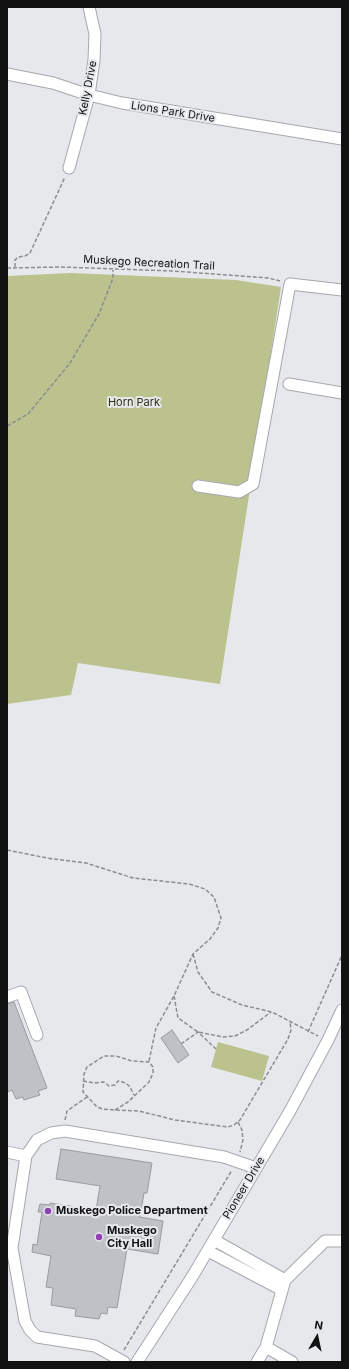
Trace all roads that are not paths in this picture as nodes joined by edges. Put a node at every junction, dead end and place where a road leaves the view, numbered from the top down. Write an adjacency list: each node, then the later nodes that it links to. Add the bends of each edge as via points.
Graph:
1 (89, 7): 3 (street, Kelly Drive, via 95,34 95,49)
2 (7, 74): 3 (street, Lions Park Drive)
3 (88, 95): 4 (street, Lions Park Drive, via 122,103); 5 (street, Kelly Drive)
4 (342, 139)
5 (69, 168)
6 (342, 290): 9 (street, via 290,284 253,484 239,492)
7 (289, 384): 8 (street)
8 (342, 393)
9 (198, 486)
10 (7, 997): 13 (street, via 21,992)
11 (342, 1010): 12 (street, Pioneer Drive)
12 (338, 1029): 16 (street, Pioneer Drive, via 328,1040)
13 (37, 1035)
14 (7, 1152): 15 (street)
15 (26, 1156): 16 (street, via 37,1140 51,1133 65,1131 224,1157); 22 (street, via 12,1248 25,1321 37,1336 95,1346)
16 (256, 1168): 17 (street, Pioneer Drive)
17 (214, 1240): 19 (street, Pioneer Drive); 20 (street)
18 (342, 1242): 20 (street, via 325,1241)
19 (208, 1251): 20 (street); 23 (street, Pioneer Drive)
20 (284, 1285): 21 (street)
21 (266, 1347): 24 (street); 25 (street)
22 (123, 1357)
23 (137, 1362)
24 (257, 1362)
25 (292, 1362)

